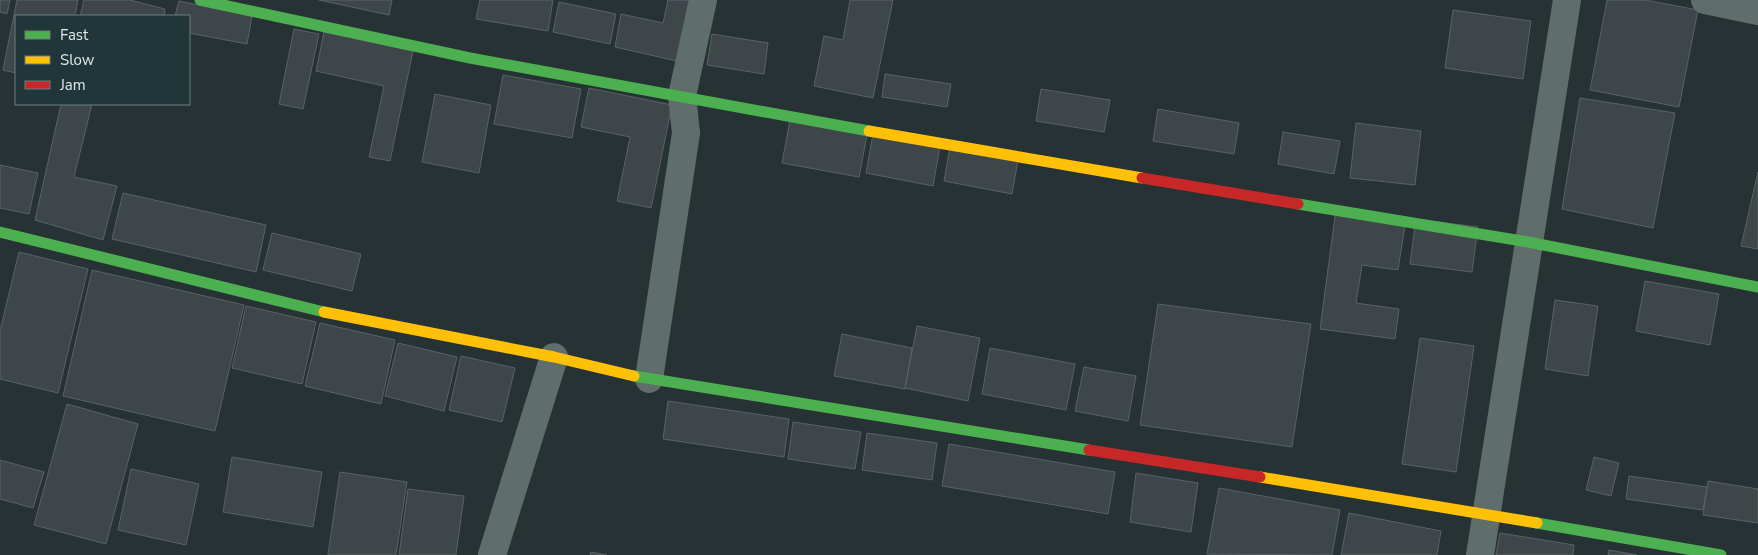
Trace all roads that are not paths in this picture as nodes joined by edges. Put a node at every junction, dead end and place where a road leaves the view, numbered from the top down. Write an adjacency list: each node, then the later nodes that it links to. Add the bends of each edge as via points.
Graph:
1 (200, 0): 6 (street, via 470,58)
2 (703, 0): 6 (street)
3 (1567, 0): 8 (street)
4 (1705, 0): 5 (street)
5 (1758, 11)
6 (682, 96): 8 (street, via 980,151); 11 (street, via 686,133)
7 (0, 232): 10 (street, via 342,316)
8 (1528, 242): 9 (street); 12 (street)
9 (1758, 287)
10 (554, 357): 11 (street); 13 (street)
11 (649, 379): 12 (street)
12 (1488, 514): 14 (street); 15 (street)
13 (492, 555)
14 (1480, 555)
15 (1721, 555)

